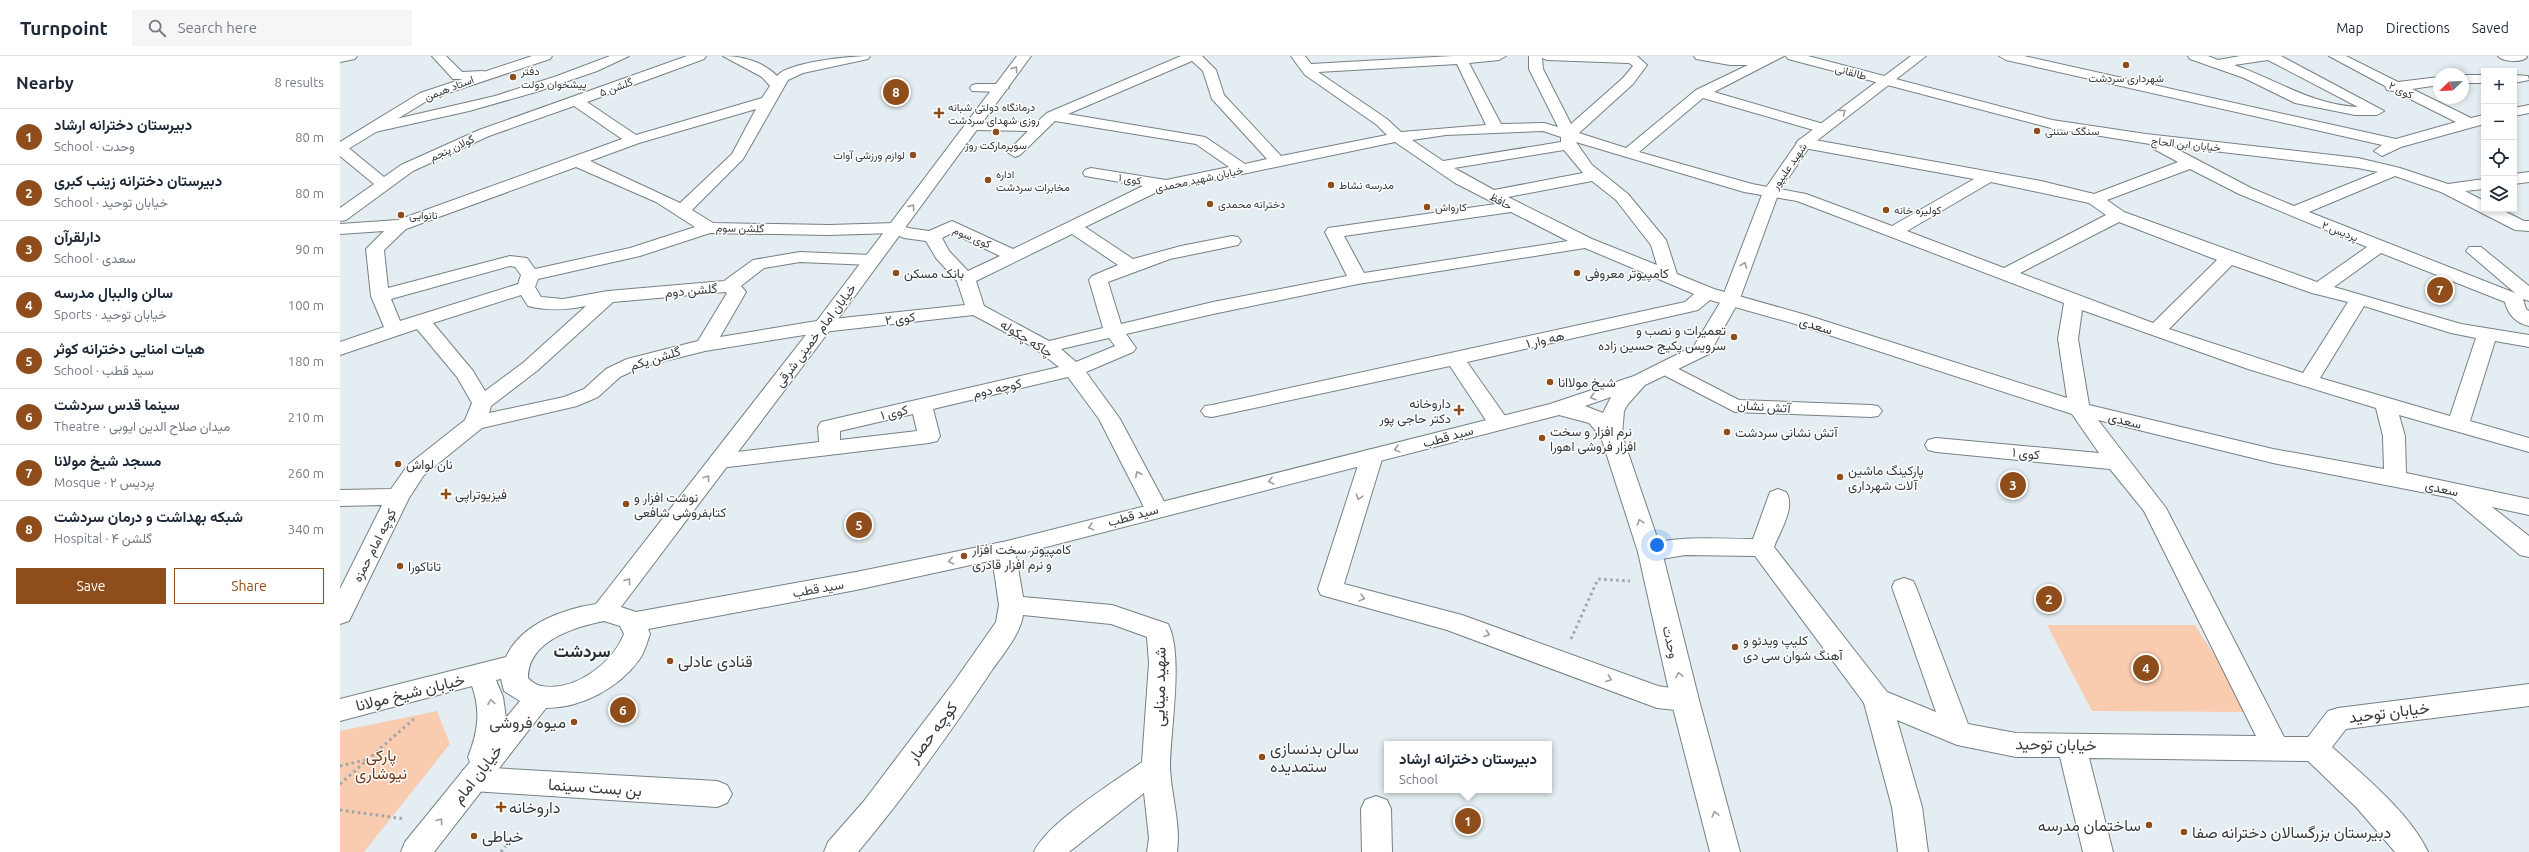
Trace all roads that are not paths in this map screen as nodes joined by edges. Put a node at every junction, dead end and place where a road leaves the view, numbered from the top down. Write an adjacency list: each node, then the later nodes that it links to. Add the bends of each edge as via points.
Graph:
1 (350, 56): 24 (street)
2 (439, 56): 30 (street, via 458,76)
3 (545, 56): 30 (street, استاد هیمن)
4 (622, 56): 49 (street, via 589,70 471,108)
5 (699, 56): 40 (street, گلشن ۵)
6 (730, 56): 35 (street, via 767,74)
7 (863, 56): 35 (street, via 791,72)
8 (1024, 56): 38 (street, خیابان امام خمینی شرقی, one-way to 8)
9 (1193, 56): 27 (street); 62 (street, via 1210,70 1217,96)
10 (1499, 56): 25 (street)
11 (1536, 56): 53 (street, via 1536,69)
12 (1547, 56): 22 (street)
13 (1701, 56): 26 (street, via 1730,61)
14 (1793, 56): 33 (street, طالقانی)
15 (1919, 56): 33 (street, شهید علیپور)
16 (2006, 56): 57 (street)
17 (2195, 56): 29 (street)
18 (2268, 56): 29 (street)
19 (2271, 56): 29 (street, via 2377,111 2355,111 2300,100 2249,75)
20 (2336, 56): 36 (street, کوی ۲)
21 (2505, 56): 23 (street)
22 (1631, 57): 53 (street, via 1640,65 1628,81)
23 (2520, 57)
24 (340, 58)
25 (1461, 59): 28 (street, via 1405,64); 50 (street)
26 (1771, 59): 39 (street)
27 (1170, 60): 44 (street)
28 (1302, 62): 52 (street, حافظ, via 1382,122)
29 (2217, 64)
30 (483, 75): 49 (street, استاد هیمن, via 425,96)
31 (2469, 78): 32 (street)
32 (2481, 79)
33 (1885, 81): 51 (street, شهید علیپور, one-way to 33); 54 (street, خیابان ابن الحاج, via 2051,124)
34 (2433, 82): 36 (street)
35 (776, 85): 41 (street)
36 (2392, 86): 46 (street, کوی ۲)
37 (977, 88): 38 (street)
38 (1002, 88): 47 (street, خیابان امام خمینی شرقی)
39 (1701, 94): 51 (street); 60 (street)
40 (576, 101): 55 (street, گلشن ۵); 73 (street, گولان پنجم, via 484,133 407,168)
41 (767, 101): 55 (street); 82 (street, via 738,156)
42 (2529, 109): 43 (street)
43 (2517, 111)
44 (1052, 116): 48 (street); 66 (street, via 1200,140)
45 (2481, 120): 46 (street)
46 (2467, 122): 57 (street)
47 (974, 126): 48 (street); 91 (street, خیابان امام خمینی شرقی, one-way to 47)
48 (1041, 127): 59 (street)
49 (375, 128): 58 (street, استاد هیمن)
50 (1495, 128): 52 (street, خیابان شهید محمدی, via 1446,131); 53 (street, خیابان شهید محمدی, via 1544,127)
51 (1822, 128): 56 (street, شهید علیپور)
52 (1398, 138): 62 (street, خیابان شهید محمدی); 65 (street, حافظ)
53 (1569, 139): 60 (street, خیابان شهید محمدی); 65 (street); 69 (street, via 1586,168)
54 (2146, 139): 63 (street, پردیس ۲); 64 (street, خیابان ابن الحاج)
55 (634, 140): 61 (street)
56 (1804, 143): 70 (street); 77 (street, شهید علیپور)
57 (2396, 144): 64 (street)
58 (340, 148): 73 (street)
59 (1014, 152)
60 (1628, 154): 77 (street, خیابان شهید محمدی, via 1750,189)
61 (576, 161): 82 (street, گلشن سوم, via 662,199); 87 (street)
62 (1277, 161): 66 (street, خیابان شهید محمدی)
63 (2191, 163): 79 (street); 83 (street, پردیس ۲, via 2245,191)
64 (2358, 163): 67 (street, خیابان ابن الحاج)
65 (1440, 166): 78 (street, حافظ)
66 (1242, 170): 75 (street, خیابان شهید محمدی)
67 (2394, 171): 76 (street, خیابان ابن الحاج); 83 (street)
68 (1091, 173): 75 (street, کوی ۱)
69 (1597, 175): 78 (street); 104 (street, via 1622,197 1660,244)
70 (1988, 177): 79 (street); 92 (street)
71 (2529, 177): 72 (street)
72 (2517, 179)
73 (383, 184): 86 (street, گولان پنجم)
74 (2481, 184): 76 (street)
75 (1169, 185): 88 (street, خیابان شهید محمدی, via 1152,188)
76 (2447, 189): 80 (street, خیابان ابن الحاج)
77 (1771, 192): 92 (street, خیابان شهید محمدی, via 1800,197); 115 (street, شهید علیپور, one-way to 77)
78 (1490, 196): 81 (street, حافظ)
79 (2095, 199): 85 (street)
80 (2481, 206)
81 (1511, 207): 95 (street, حافظ); 106 (street, via 1334,232)
82 (681, 211): 90 (street, گلشن سوم)
83 (2294, 212): 96 (street, پردیس ۲)
84 (2493, 212): 89 (street, via 2521,226)
85 (2118, 216): 100 (street); 103 (street)
86 (342, 224): 87 (street); 97 (street)
87 (400, 225): 97 (street)
88 (1072, 226): 99 (street, خیابان شهید محمدی); 102 (street)
89 (2529, 226)
90 (709, 228): 91 (street, گلشن سوم); 107 (street)
91 (896, 228): 93 (street, گلشن سوم, via 904,232); 101 (street, خیابان امام خمینی شرقی)
92 (1893, 232): 103 (street, خیابان شهید محمدی)
93 (932, 236): 99 (street, کوی سوم, via 952,226); 105 (street, via 942,254)
94 (1232, 240): 102 (street, via 1173,252)
95 (1586, 244): 104 (street, حافظ); 106 (street)
96 (2379, 246): 109 (street); 114 (street, پردیس ۲)
97 (375, 249): 111 (street)
98 (2475, 251): 114 (street)
99 (1012, 255): 105 (street, خیابان شهید محمدی)
100 (2229, 258): 109 (street); 122 (street)
101 (871, 260): 108 (street, گلشن دوم, via 800,257 759,264); 120 (street, خیابان امام خمینی شرقی)
102 (1130, 265): 123 (street, via 1098,280)
103 (2003, 275): 116 (street, خیابان شهید محمدی)
104 (1669, 276): 110 (street, حافظ)
105 (966, 279): 117 (street)
106 (1358, 279): 123 (street, via 1213,308)
107 (528, 281): 111 (street, via 521,262 510,261); 112 (street, گلشن دوم, via 535,302 541,305 563,305); 119 (street)
108 (729, 286): 112 (street, گلشن دوم); 126 (street, via 737,292)
109 (2319, 289): 113 (street)
110 (1707, 294): 115 (street, حافظ); 129 (street, هه وار ۱, via 1691,306)
111 (380, 296): 121 (street)
112 (608, 297): 141 (street, کوچه امام حمزه)
113 (2359, 298): 124 (street, via 2458,329); 132 (street)
114 (2524, 298): 118 (street, via 2517,311)
115 (1730, 301): 130 (street, شهید علیپور, via 1702,350); 138 (street, سعدی, via 1799,319)
116 (2074, 301): 122 (street, خیابان شهید محمدی); 138 (street, via 2068,339)
117 (976, 308): 120 (street, کوی ۲); 127 (street, چاکه چکوله)
118 (2529, 320)
119 (422, 322): 121 (street); 141 (street, via 466,375)
120 (823, 326): 126 (street, کوی ۲); 150 (street, خیابان امام خمینی شرقی)
121 (394, 329): 128 (street)
122 (2156, 331): 132 (street, خیابان شهید محمدی, via 2255,365)
123 (1114, 332): 127 (street); 131 (street, کوچه دوم, via 1126,348)
124 (2487, 334): 125 (street); 144 (street)
125 (2529, 341)
126 (705, 345): 141 (street, گلشن یکم, via 634,363 613,373 591,393 570,402)
127 (1046, 348): 131 (street, چاکه چکوله)
128 (340, 349)
129 (1455, 359): 139 (street, هه وار ۱); 142 (street)
130 (1665, 368): 133 (street, شهید علیپور); 134 (street, آتش نشان)
131 (1073, 370): 136 (street, کوچه دوم); 158 (street, چاکه چکوله, one-way to 131, via 1124,444 1087,386)
132 (2309, 380): 135 (street, خیابان شهید محمدی)
133 (1635, 382): 137 (street, سید قطب, one-way to 137); 145 (street, via 1619,397 1614,409)
134 (1712, 393): 140 (street, آتش نشان, via 1735,406); 143 (street)
135 (2385, 404): 144 (street, خیابان شهید محمدی); 152 (street, via 2394,436)
136 (922, 406): 148 (street, کوی ۱, via 829,427); 148 (street, کوی ۱, via 929,436)
137 (1557, 409): 142 (street, سید قطب); 145 (street, via 1581,412 1596,418)
138 (2080, 409): 151 (street); 152 (street, سعدی, via 2273,456)
139 (1212, 411)
140 (1871, 411)
141 (479, 413): 155 (street, کوچه امام حمزه, via 416,470)
142 (1493, 415): 149 (street, سید قطب, one-way to 149)
143 (1719, 417)
144 (2458, 425): 147 (street, خیابان شهید محمدی)
145 (1611, 434): 162 (street, وحدت, one-way to 145)
146 (1936, 445): 151 (street, کوی ۱)
147 (2529, 445)
148 (830, 448): 150 (street, کوی ۱)
149 (1372, 456): 158 (street, سید قطب, one-way to 158); 172 (street, one-way to 172, via 1330,589 1453,622 1657,697)
150 (720, 460): 165 (street, خیابان امام خمینی شرقی, one-way to 150)
151 (2117, 462): 177 (street, via 2154,508)
152 (2395, 478): 153 (street, سعدی)
153 (2460, 493): 157 (street, سعدی); 160 (street)
154 (1778, 497): 159 (street, via 1778,507)
155 (398, 498): 156 (street); 166 (street, کوچه امام حمزه)
156 (341, 499)
157 (2529, 507)
158 (1156, 509): 161 (street, سید قطب, one-way to 161)
159 (1762, 548): 162 (street, via 1685,547); 173 (street)
160 (2529, 549)
161 (1003, 550): 164 (street); 167 (street, سید قطب, one-way to 167, via 856,581)
162 (1650, 552): 172 (street, وحدت, one-way to 162)
163 (1904, 587): 175 (street)
164 (1012, 605): 179 (street, شهید مینایی, via 1112,615 1159,631 1162,664); 184 (street, کوچه حصار, via 1008,624 964,690 875,810)
165 (604, 612): 167 (street, via 616,613); 168 (street, via 574,618 551,628 535,639)
166 (340, 614)
167 (633, 622): 171 (street, via 638,630 637,640 632,652 618,668 592,685 574,692 556,697)
168 (514, 665): 169 (street, خیابان شیخ مولانا); 171 (street, via 512,674 516,686 528,694)
169 (480, 675): 174 (street, خیابان شیخ مولانا); 180 (street, one-way to 169, via 492,732 489,693)
170 (2529, 695): 178 (street, خیابان توحید, via 2338,719)
171 (539, 697): 180 (street, خیابان امام)
172 (1685, 700): 188 (street, وحدت, one-way to 172)
173 (1877, 700): 175 (street, خیابان توحید); 189 (street, via 1907,807)
174 (340, 710)
175 (1957, 732): 176 (street, خیابان توحید, via 2016,745)
176 (2071, 744): 177 (street, خیابان توحید); 190 (street)
177 (2276, 749): 178 (street, خیابان توحید)
178 (2315, 749): 191 (street, via 2358,789)
179 (1156, 768): 185 (street, via 1062,838); 186 (street, شهید مینایی, via 1164,838)
180 (473, 779): 181 (street, بن بست سینما); 183 (street, خیابان امام, one-way to 180)
181 (717, 794)
182 (1376, 809): 187 (street)
183 (416, 852)
184 (839, 852)
185 (1050, 852)
186 (1162, 852)
187 (1377, 852)
188 (1725, 852)
189 (1913, 852)
190 (2098, 852)
191 (2414, 852)

